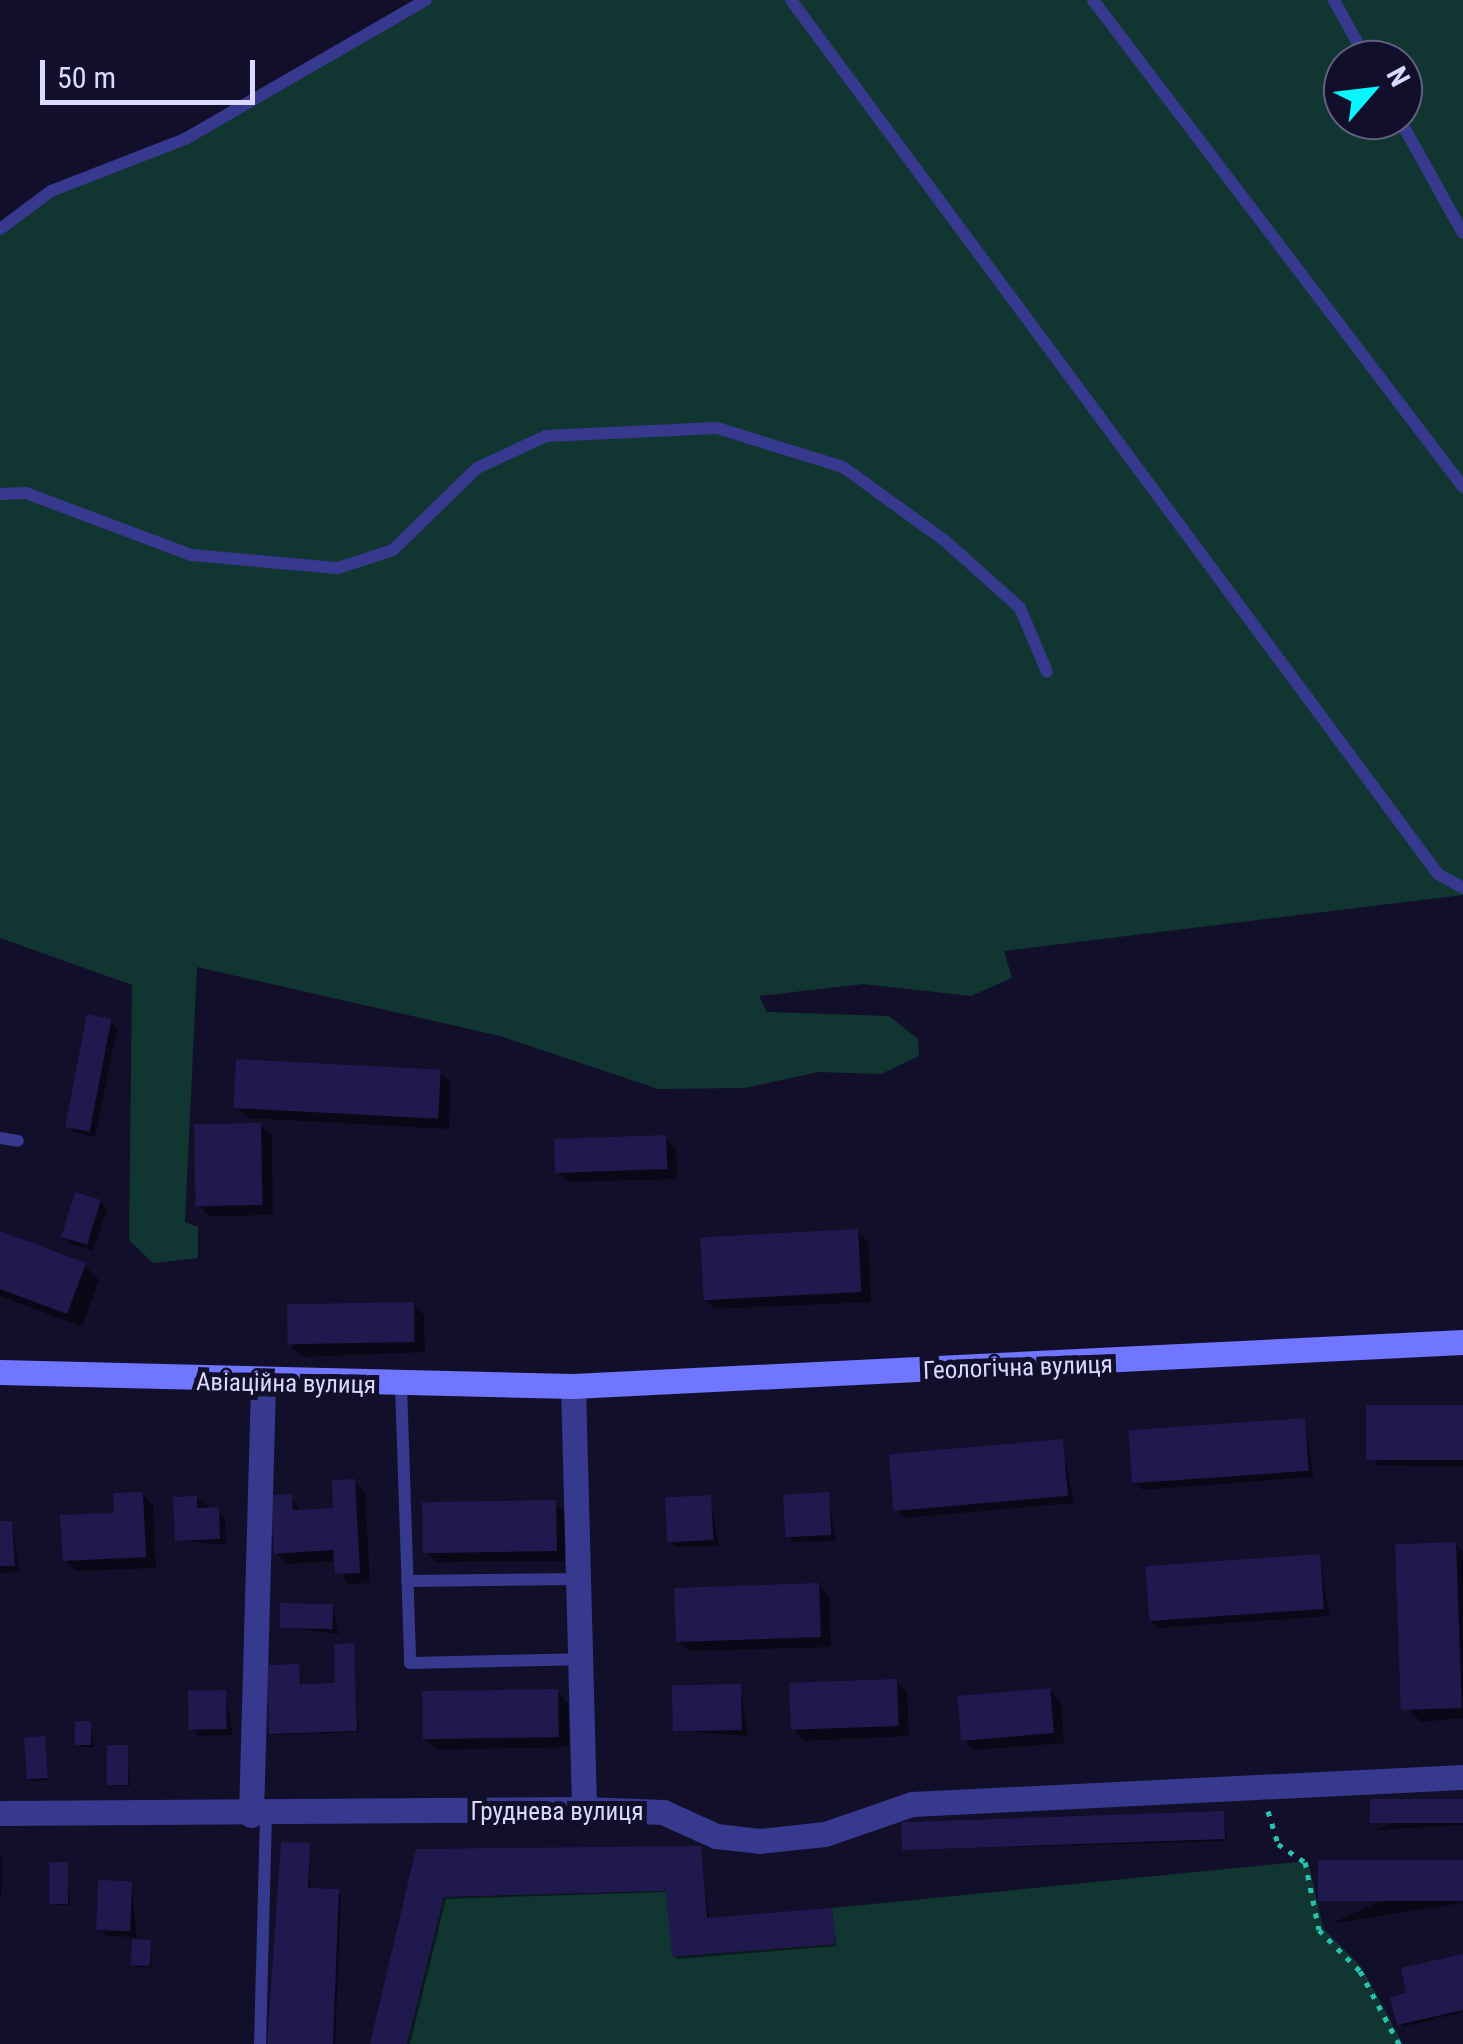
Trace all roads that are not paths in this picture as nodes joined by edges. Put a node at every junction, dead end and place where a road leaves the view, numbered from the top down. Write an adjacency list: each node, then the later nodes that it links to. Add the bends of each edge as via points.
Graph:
1 (426, 0): 7 (lane, via 185,140 50,191)
2 (791, 0): 12 (lane, via 1438,874)
3 (1093, 0): 9 (lane)
4 (1334, 0): 5 (lane)
5 (1356, 40)
6 (1411, 140): 8 (lane)
7 (0, 229)
8 (1463, 234)
9 (1463, 487)
10 (0, 494): 11 (lane, via 26,493 191,556 338,568 394,550 477,468 546,436 717,428 843,467 944,540 1020,608)
11 (1047, 672)
12 (1463, 888)
13 (0, 1138): 14 (lane)
14 (18, 1141)
15 (1463, 1342): 19 (street, Геологічна вулиця)
16 (0, 1372): 17 (street, Авіаційна вулиця)
17 (263, 1383): 18 (street, Авіаційна вулиця); 26 (street)
18 (400, 1386): 19 (street, Авіаційна вулиця); 21 (lane)
19 (573, 1386): 20 (street)
20 (578, 1579): 21 (lane); 22 (street)
21 (407, 1582): 22 (lane, via 410,1664)
22 (580, 1659): 24 (street)
23 (1463, 1777): 24 (street, Груднева вулиця, via 1262,1792 912,1804 825,1834 759,1841 716,1836 663,1812)
24 (584, 1810): 26 (street, Груднева вулиця)
25 (0, 1812): 26 (street, Груднева вулиця)
26 (259, 1815): 27 (lane)
27 (260, 2044)

